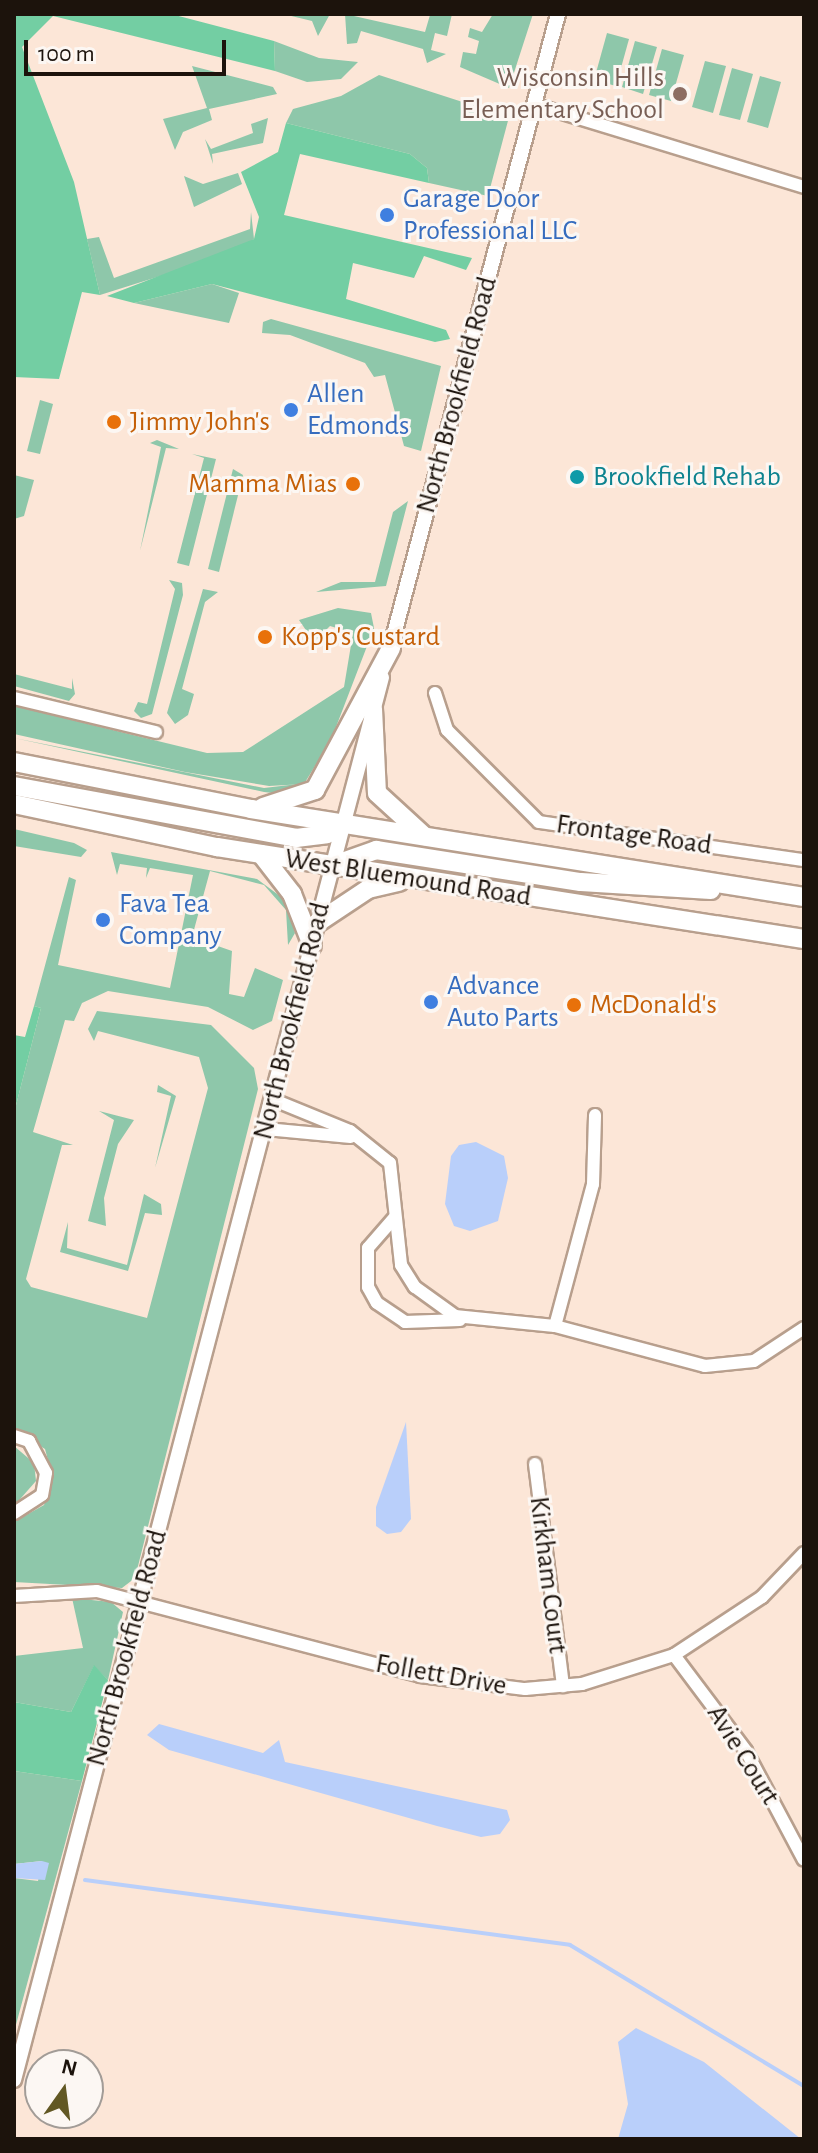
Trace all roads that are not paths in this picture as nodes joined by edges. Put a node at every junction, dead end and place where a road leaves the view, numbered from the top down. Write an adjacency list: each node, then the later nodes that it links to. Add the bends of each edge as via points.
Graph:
1 (558, 14): 2 (street, North Brookfield Road)
2 (536, 105): 3 (street); 4 (street, North Brookfield Road)
3 (804, 187)
4 (391, 648): 7 (street, North Brookfield Road); 12 (main road, via 315,790)
5 (435, 693): 16 (street, Frontage Road, via 447,730 539,822)
6 (14, 698): 8 (street)
7 (373, 709): 13 (street, North Brookfield Road); 14 (main road, via 377,793)
8 (156, 732)
9 (14, 762): 12 (main road, West Bluemound Road)
10 (14, 786): 13 (main road, via 296,838 327,834)
11 (14, 804): 15 (main road, West Bluemound Road)
12 (251, 809): 13 (main road, West Bluemound Road)
13 (341, 823): 14 (main road, West Bluemound Road); 17 (street, North Brookfield Road)
14 (424, 836): 19 (main road, West Bluemound Road)
15 (261, 854): 17 (main road, West Bluemound Road); 23 (main road, via 292,894)
16 (804, 860)
17 (331, 866): 18 (main road, West Bluemound Road); 19 (main road, via 376,850 581,882); 21 (street, North Brookfield Road)
18 (418, 880): 21 (main road, via 368,889); 22 (main road, West Bluemound Road)
19 (757, 889): 20 (main road, West Bluemound Road)
20 (804, 897)
21 (317, 923): 23 (street, North Brookfield Road)
22 (804, 939)
23 (312, 945): 24 (street, North Brookfield Road)
24 (274, 1100): 26 (street, North Brookfield Road); 27 (street)
25 (595, 1115): 30 (street, via 593,1184)
26 (266, 1129): 27 (street); 37 (street, North Brookfield Road)
27 (368, 1141): 28 (street, via 395,1177)
28 (395, 1217): 29 (street, via 401,1265 415,1287); 29 (street, via 368,1248 366,1272 377,1303 405,1322)
29 (468, 1320): 30 (street)
30 (555, 1326): 31 (street, via 705,1366 754,1361)
31 (804, 1328)
32 (14, 1436): 34 (street, via 29,1441 46,1473 42,1495)
33 (535, 1464): 39 (street, Kirkham Court)
34 (14, 1513)
35 (804, 1553): 38 (street, Follett Drive, via 762,1597)
36 (14, 1596): 37 (street, Follett Drive, via 97,1591)
37 (139, 1602): 39 (street, Follett Drive, via 451,1683); 41 (street, North Brookfield Road)
38 (674, 1655): 39 (street, Follett Drive); 40 (street, Avie Court, via 746,1751)
39 (563, 1686)
40 (804, 1860)
41 (14, 2080)

